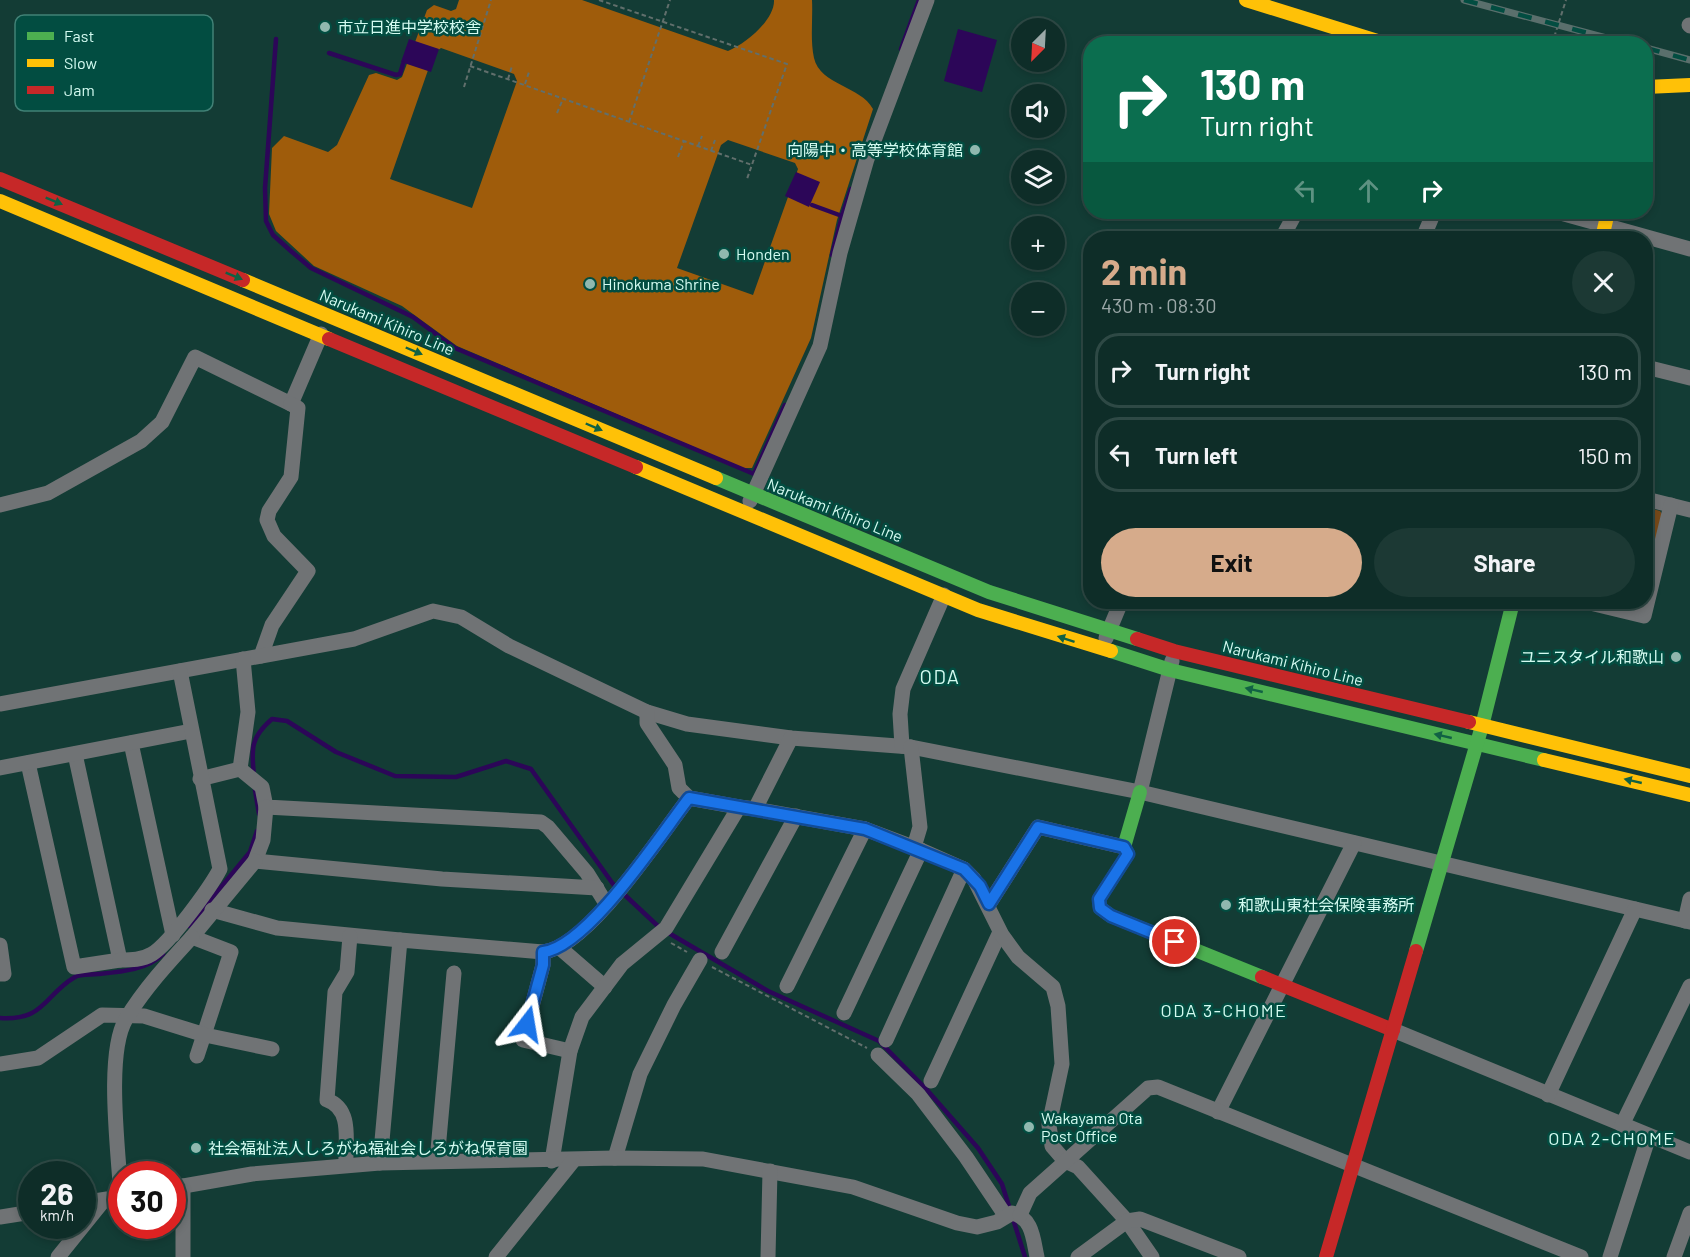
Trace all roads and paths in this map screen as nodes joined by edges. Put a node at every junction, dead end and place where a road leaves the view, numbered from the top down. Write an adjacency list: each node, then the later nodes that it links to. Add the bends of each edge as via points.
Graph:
1 (491, 0): 10 (path)
2 (599, 0): 7 (path)
3 (670, 0): 7 (path)
4 (927, 0): 40 (street, via 867,159 840,253 820,346)
5 (1246, 0): 8 (main road)
6 (1566, 0): 9 (path)
7 (663, 22): 20 (path); 27 (path, via 787,64)
8 (1362, 36)
9 (1555, 36)
10 (470, 66): 13 (path); 16 (path)
11 (512, 66): 13 (path)
12 (529, 72): 14 (path)
13 (508, 79): 14 (path)
14 (525, 85): 18 (path)
15 (1690, 85): 17 (main road)
16 (464, 87)
17 (1653, 87)
18 (563, 99): 19 (path); 20 (path)
19 (557, 113)
20 (629, 122): 23 (path)
21 (702, 136): 24 (path)
22 (715, 140): 25 (path)
23 (684, 141): 24 (path); 26 (path)
24 (698, 146): 25 (path)
25 (711, 151): 27 (path)
26 (678, 157)
27 (752, 165): 29 (path)
28 (0, 179): 40 (main road, Narukami Kihiro Line, one-way to 40)
29 (747, 179)
30 (0, 201): 36 (main road)
31 (1583, 219): 32 (street)
32 (1605, 225): 33 (street)
33 (1626, 231)
34 (1653, 239): 35 (street)
35 (1690, 249)
36 (321, 334): 39 (street); 45 (main road)
37 (1653, 369): 38 (street)
38 (1690, 378)
39 (291, 404): 43 (street, via 195,357 162,422 141,441 48,493); 55 (street, via 298,408 291,477 267,520 274,536 308,571 272,626)
40 (753, 494): 45 (street); 52 (main road, Narukami Kihiro Line, via 989,592)
41 (1653, 501): 42 (street)
42 (1671, 505): 44 (street); 46 (street)
43 (0, 506)
44 (1690, 510)
45 (745, 512): 47 (main road)
46 (1653, 579)
47 (944, 595): 53 (main road, one-way to 47); 66 (street, via 903,689 900,714)
48 (1118, 609): 52 (street)
49 (1511, 609): 61 (main road)
50 (1615, 609): 51 (street, via 1644,616)
51 (1646, 609)
52 (1109, 632): 53 (street); 54 (main road, Narukami Kihiro Line)
53 (1101, 651): 57 (main road)
54 (1174, 651): 57 (street); 61 (main road, Narukami Kihiro Line)
55 (261, 656): 56 (street); 60 (street, via 354,639 433,611 461,617 509,646)
56 (243, 659): 58 (street); 70 (street, via 248,712)
57 (1170, 670): 65 (main road, one-way to 57); 73 (street)
58 (180, 671): 59 (street); 62 (street)
59 (0, 704)
60 (647, 712): 63 (street, via 687,724); 75 (street, via 647,723 675,765 679,788)
61 (1482, 726): 65 (main road); 71 (main road, Narukami Kihiro Line)
62 (191, 731): 64 (street); 72 (street)
63 (791, 738): 66 (street); 77 (street)
64 (131, 743): 67 (street); 94 (street)
65 (1476, 744): 74 (main road, one-way to 65); 84 (main road)
66 (907, 746): 73 (street); 82 (street, via 920,827)
67 (75, 754): 68 (street); 103 (street)
68 (28, 763): 69 (street); 103 (street, via 74,967)
69 (0, 768)
70 (240, 769): 72 (street); 76 (street, via 262,787)
71 (1690, 776)
72 (200, 779): 94 (street, via 220,869)
73 (1140, 792): 80 (street); 81 (main road)
74 (1690, 795)
75 (689, 798): 77 (street); 88 (street, via 617,896)
76 (266, 807): 83 (street, via 263,840); 86 (street, via 541,822)
77 (747, 808): 78 (street); 95 (street)
78 (796, 816): 79 (street); 102 (street)
79 (865, 829): 82 (street); 108 (street)
80 (1354, 843): 84 (street); 107 (street)
81 (1124, 847): 89 (street, via 1038,827); 107 (main road, via 1128,854 1099,899 1100,908 1111,916)
82 (917, 848): 85 (street); 111 (street)
83 (255, 861): 86 (street, via 442,879); 91 (street)
84 (1441, 861): 90 (street); 113 (main road)
85 (964, 869): 89 (street, via 980,886); 115 (street)
86 (597, 888): 88 (street)
87 (1690, 899): 92 (street)
88 (607, 904): 100 (street)
89 (989, 904): 93 (street)
90 (1635, 909): 92 (street); 122 (street)
91 (212, 910): 96 (street, via 277,928); 97 (street)
92 (1688, 922)
93 (1000, 932): 121 (street); 132 (street, via 1026,966 1039,972 1053,987 1062,1064 1049,1125 1052,1146)
94 (173, 935): 103 (street, via 142,959)
95 (658, 935): 104 (path); 110 (street, via 622,964)
96 (350, 936): 98 (street); 134 (street, via 347,972 335,992 327,1100 338,1104 345,1116)
97 (192, 937): 112 (street); 114 (street, via 231,952)
98 (400, 940): 101 (street); 133 (street)
99 (0, 945): 106 (street, via 4,974)
100 (560, 948): 101 (street); 110 (street)
101 (543, 952): 117 (street, via 523,1040)
102 (722, 952)
103 (120, 960)
104 (700, 960): 118 (path); 127 (street, via 640,1074)
105 (454, 973): 129 (street)
106 (0, 974)
107 (1281, 985): 113 (main road); 123 (street)
108 (788, 986)
109 (1690, 986): 124 (street)
110 (605, 987): 117 (street, via 582,1017)
111 (844, 1012)
112 (129, 1015): 114 (street); 120 (street, via 102,1015 38,1058); 128 (street, via 118,1038 115,1063)
113 (1393, 1030): 122 (street); 135 (main road)
114 (205, 1035): 116 (street); 119 (street)
115 (886, 1040)
116 (272, 1049)
117 (570, 1051): 130 (street)
118 (878, 1055): 143 (street, via 918,1094)
119 (197, 1056)
120 (0, 1064)
121 (931, 1081)
122 (1548, 1095): 124 (street)
123 (1218, 1112): 132 (street, via 1158,1088 1148,1088); 135 (street)
124 (1622, 1125): 125 (street)
125 (1649, 1136): 126 (street); 157 (street)
126 (1690, 1152)
127 (615, 1158): 131 (street); 136 (street, via 703,1159)
128 (119, 1161)
129 (437, 1161): 130 (street); 133 (street)
130 (552, 1161): 131 (street)
131 (573, 1161): 149 (street)
132 (1065, 1161): 143 (street); 145 (street, via 1078,1167)
133 (380, 1163): 134 (street)
134 (346, 1165): 137 (street, via 252,1174)
135 (1352, 1166): 155 (main road); 156 (street)
136 (770, 1171): 143 (street, via 853,1187 977,1227); 150 (street)
137 (186, 1186)
138 (104, 1200): 139 (street); 140 (street); 147 (street)
139 (108, 1200)
140 (96, 1201)
141 (1690, 1213): 158 (street)
142 (18, 1214): 144 (street)
143 (1012, 1215): 151 (street, via 1028,1222)
144 (0, 1217)
145 (1127, 1221): 152 (street); 153 (street); 154 (street, via 1140,1219)
146 (182, 1239): 148 (street)
147 (58, 1257)
148 (183, 1257)
149 (496, 1257)
150 (768, 1257)
151 (1037, 1257)
152 (1078, 1257)
153 (1152, 1257)
154 (1239, 1257)
155 (1326, 1257)
156 (1581, 1257)
157 (1610, 1257)
158 (1674, 1257)

